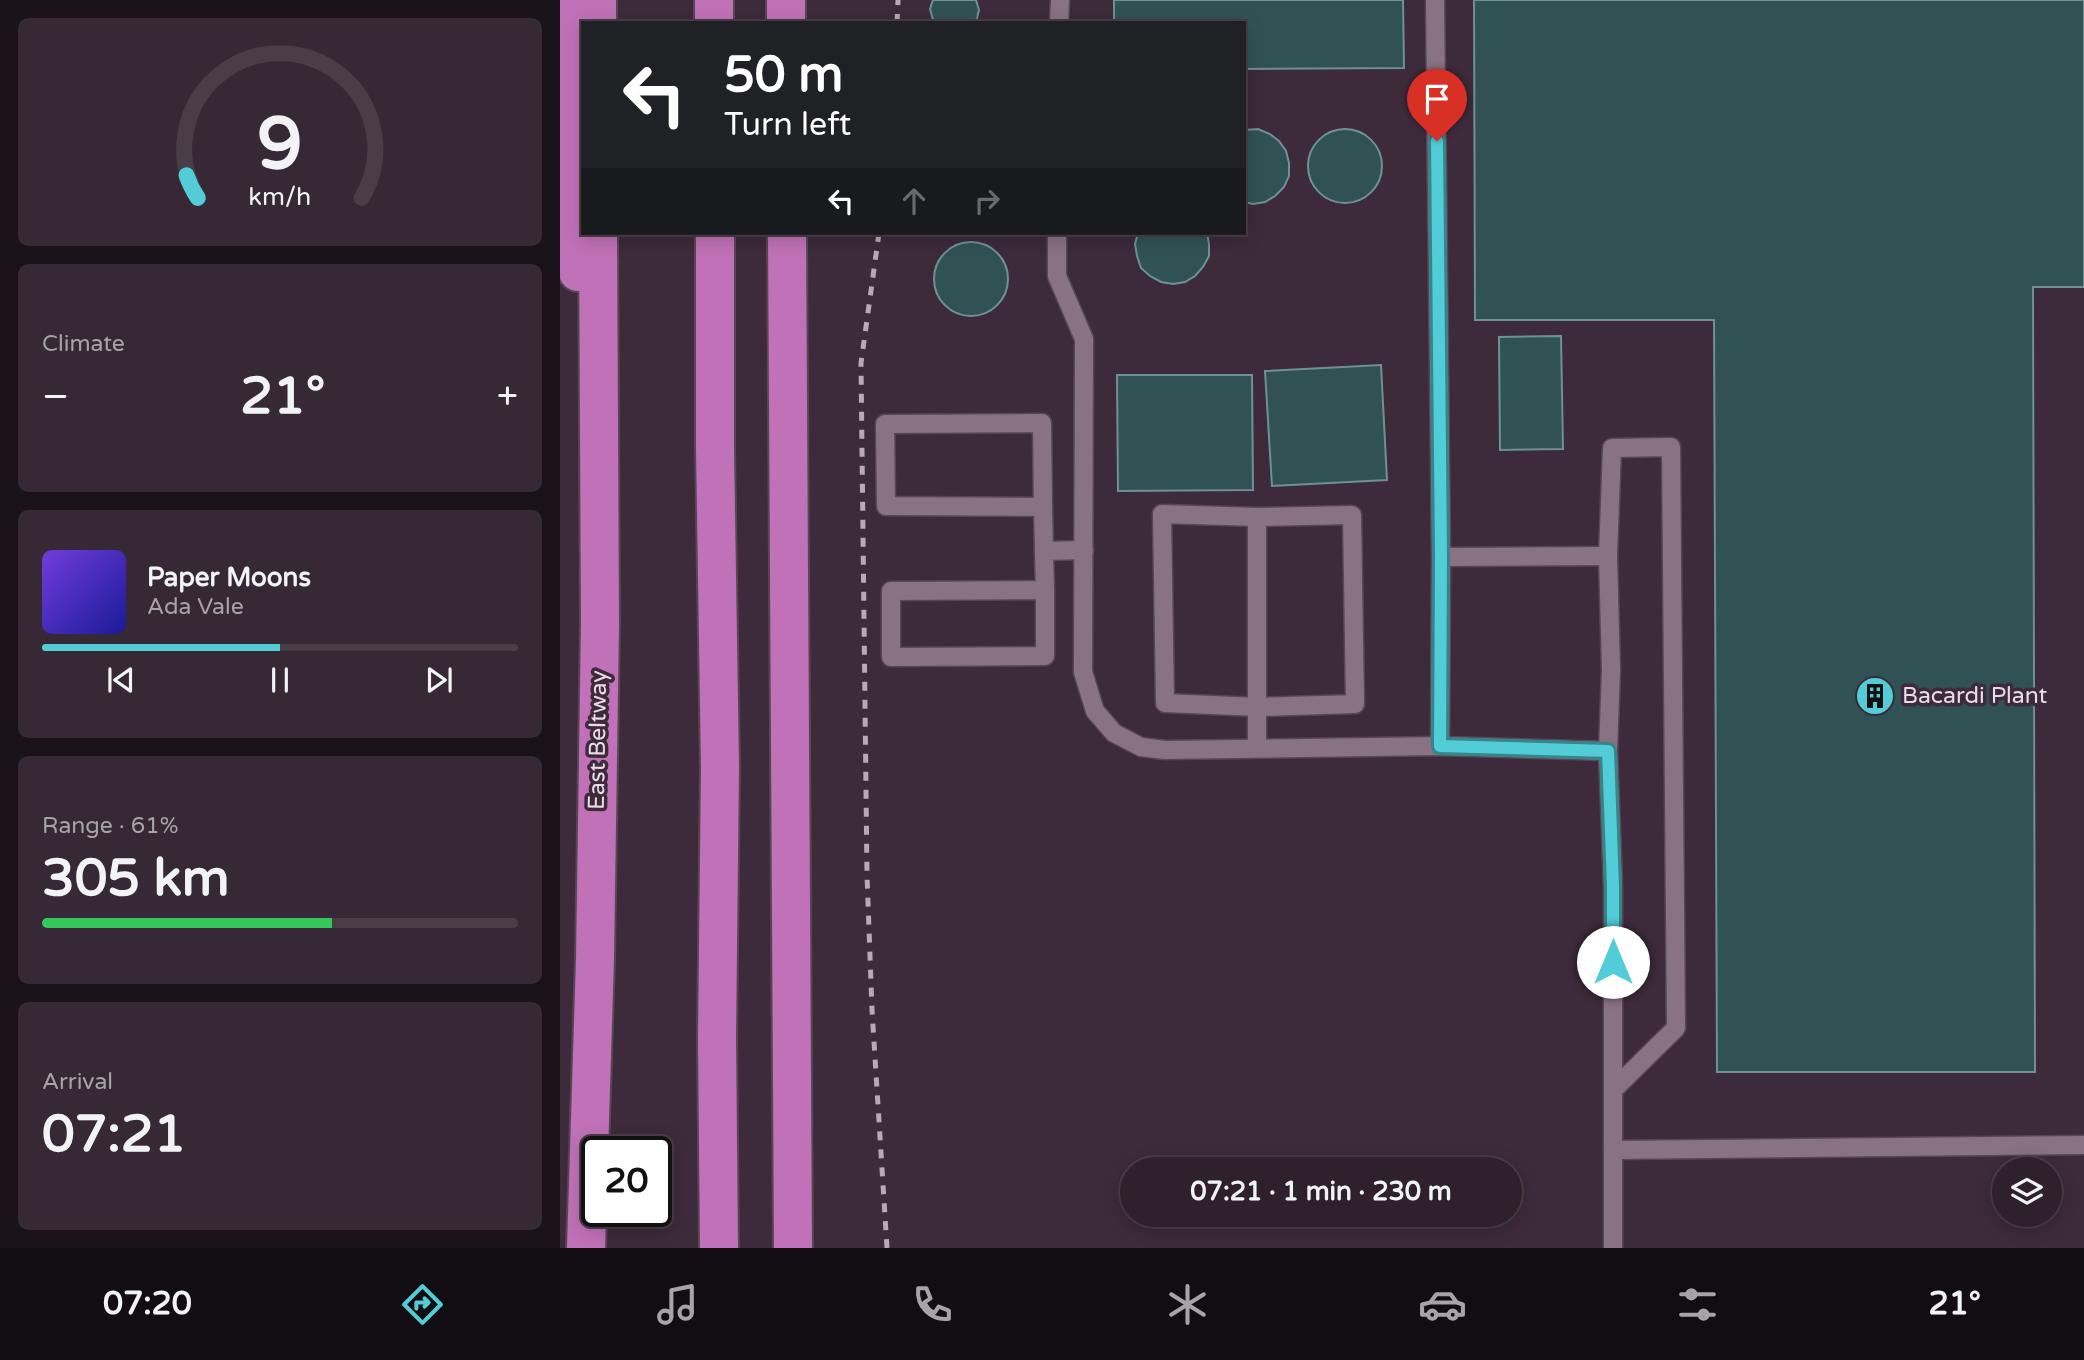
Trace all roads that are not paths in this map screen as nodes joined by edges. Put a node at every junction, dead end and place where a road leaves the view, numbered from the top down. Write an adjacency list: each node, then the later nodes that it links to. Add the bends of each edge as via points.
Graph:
1 (563, 0): 22 (highway)
2 (597, 0): 7 (highway)
3 (715, 0): 8 (highway)
4 (786, 0): 9 (highway)
5 (1060, 0): 10 (lane)
6 (1436, 0): 20 (lane)
7 (597, 21)
8 (715, 21)
9 (786, 21)
10 (1059, 21)
11 (598, 235): 22 (highway, East Beltway)
12 (715, 235): 31 (highway)
13 (787, 235): 32 (highway)
14 (1057, 235): 17 (lane, via 1058,276 1084,339)
15 (1043, 507): 15 (lane, via 886,506 885,424 1042,423); 18 (lane)
16 (1257, 517): 23 (lane); 23 (lane, via 1162,514 1165,703); 23 (lane, via 1352,515 1355,704)
17 (1084, 550): 18 (lane); 25 (lane, via 1083,672 1095,711 1114,733 1141,747 1165,750)
18 (1044, 551): 21 (lane)
19 (1608, 556): 20 (lane); 26 (lane); 27 (lane, via 1612,448 1671,447 1676,1028)
20 (1441, 557): 24 (lane)
21 (1045, 590): 21 (lane, via 891,591 891,657 1045,656)
22 (600, 624): 30 (highway, East Beltway)
23 (1258, 707): 25 (lane)
24 (1440, 746): 25 (lane); 26 (lane)
25 (1257, 748)
26 (1608, 751): 27 (lane)
27 (1613, 1090): 29 (lane)
28 (2084, 1145): 29 (lane)
29 (1613, 1150): 33 (lane)
30 (586, 1248)
31 (719, 1248)
32 (793, 1248)
33 (1613, 1248)

